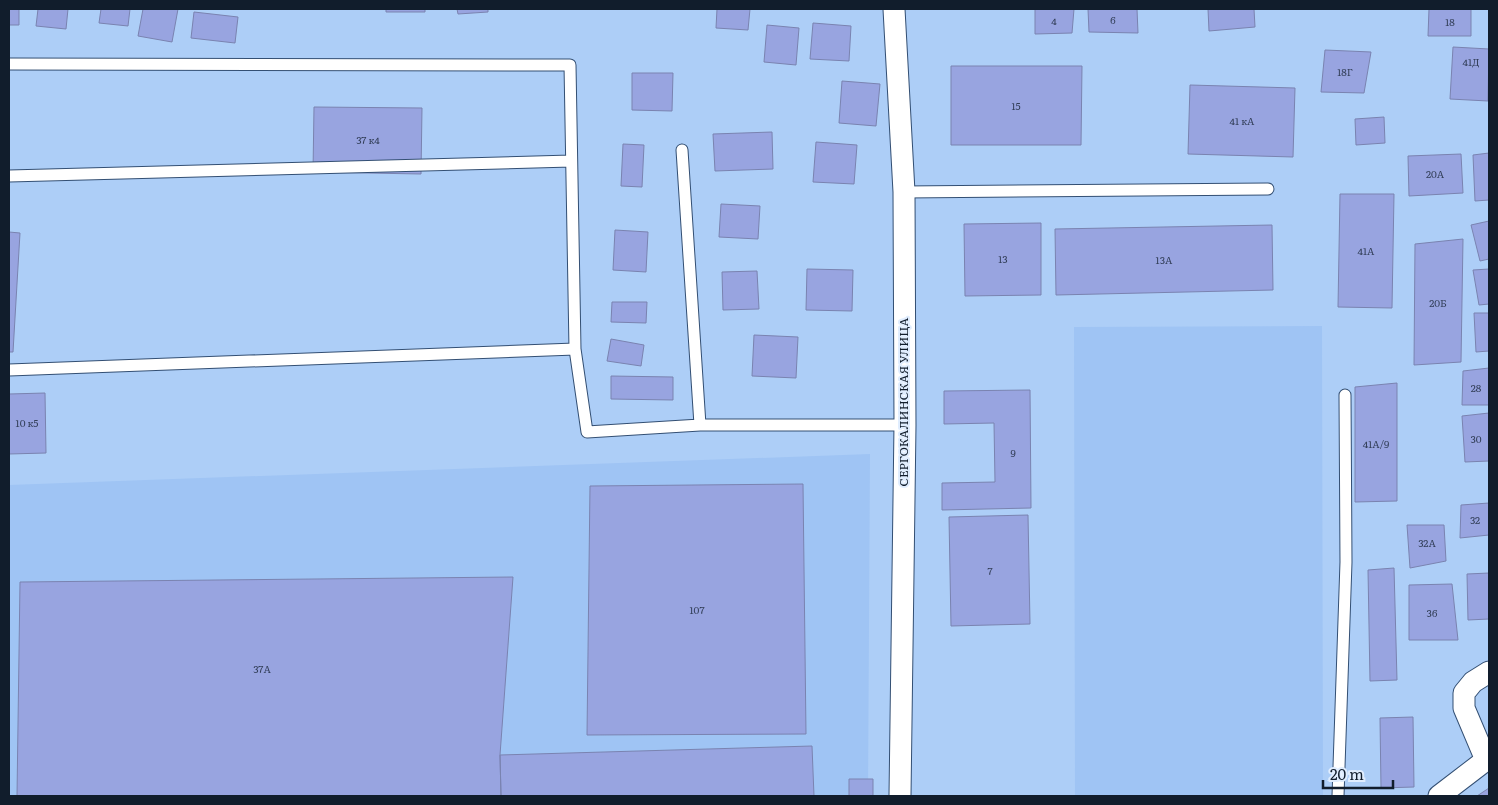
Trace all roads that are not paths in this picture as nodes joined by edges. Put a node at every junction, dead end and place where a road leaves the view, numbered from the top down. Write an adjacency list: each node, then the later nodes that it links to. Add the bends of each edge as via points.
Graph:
1 (894, 9): 7 (street, СЕРГОКАЛИНСКАЯ УЛИЦА)
2 (9, 64): 4 (lane, via 570,65)
3 (682, 150): 12 (lane)
4 (572, 161): 5 (lane); 8 (lane)
5 (9, 176)
6 (1268, 189): 7 (lane)
7 (904, 192): 11 (street, СЕРГОКАЛИНСКАЯ УЛИЦА)
8 (575, 349): 9 (lane); 12 (lane, via 587,432)
9 (9, 370)
10 (1345, 395): 15 (lane, via 1346,562)
11 (905, 424): 12 (lane); 14 (street, СЕРГОКАЛИНСКАЯ УЛИЦА)
12 (700, 426)
13 (1489, 672): 16 (street, via 1473,682 1464,693 1464,708 1486,760)
14 (900, 796)
15 (1338, 796)
16 (1439, 796)

